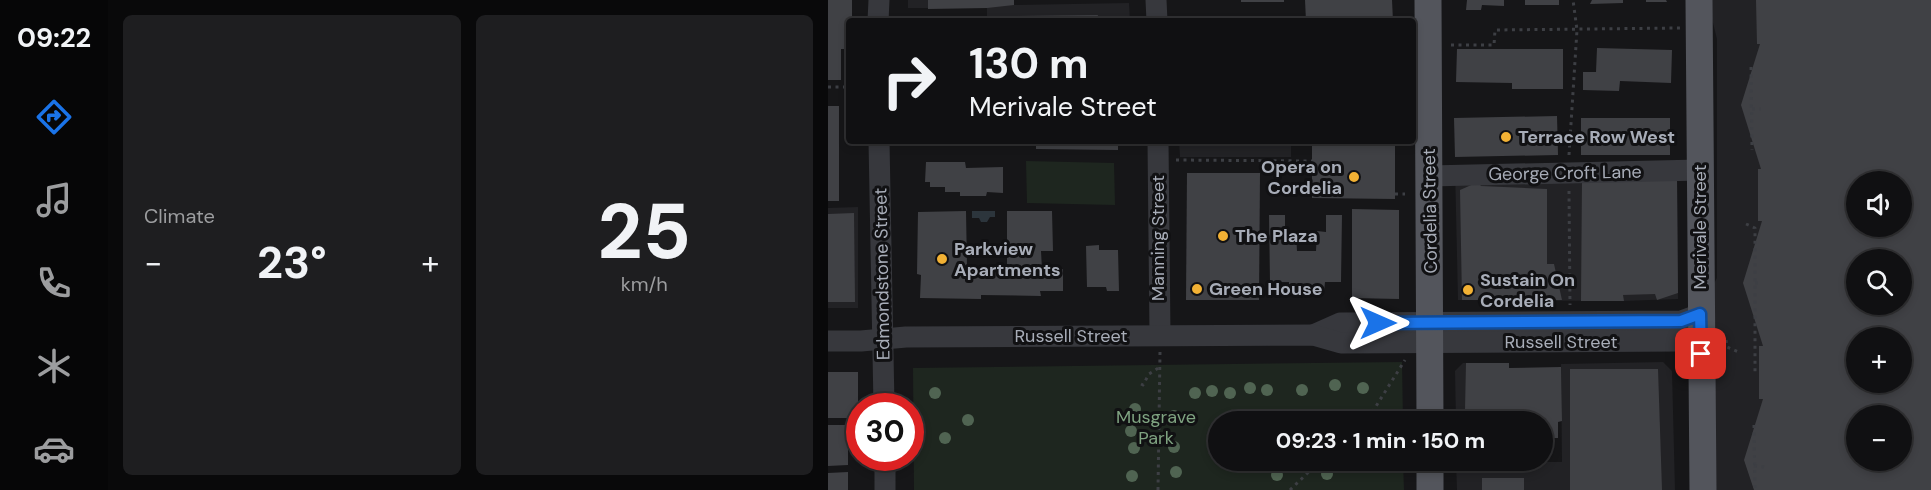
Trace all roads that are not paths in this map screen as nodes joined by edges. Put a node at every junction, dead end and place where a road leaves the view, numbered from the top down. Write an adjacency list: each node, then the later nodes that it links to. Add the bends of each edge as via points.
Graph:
1 (879, 0): 5 (street)
2 (1156, 0): 6 (street)
3 (1428, 0): 10 (main road, Cordelia Street)
4 (1700, 0): 9 (main road, Merivale Street)
5 (878, 18)
6 (1157, 18)
7 (879, 144): 14 (street, Edmondstone Street)
8 (1158, 144): 13 (street, Manning Street)
9 (1700, 170): 10 (street, George Croft Lane); 11 (main road, Merivale Street)
10 (1429, 176): 12 (main road, Cordelia Street)
11 (1709, 329): 12 (street, Russell Street, via 1681,321); 22 (main road, Merivale Street)
12 (1430, 333): 13 (street, Russell Street, via 1340,323 1313,334); 17 (main road, Cordelia Street)
13 (1160, 335): 14 (street, Russell Street)
14 (884, 339): 15 (street, Russell Street); 16 (street, Edmondstone Street)
15 (828, 341)
16 (884, 393)
17 (1430, 411)
18 (885, 471): 20 (street)
19 (1430, 471): 21 (main road)
20 (885, 490)
21 (1430, 490)
22 (1703, 490)

